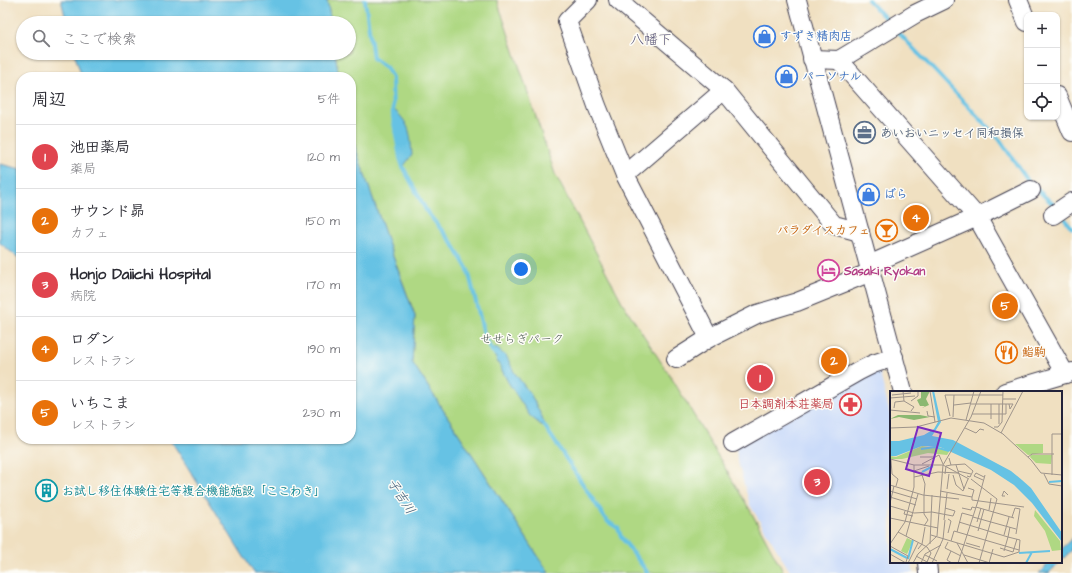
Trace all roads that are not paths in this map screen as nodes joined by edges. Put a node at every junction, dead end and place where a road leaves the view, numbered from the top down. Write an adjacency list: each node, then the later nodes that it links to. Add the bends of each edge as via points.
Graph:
1 (588, 0): 12 (street, via 567,21)
2 (618, 0): 9 (street)
3 (797, 0): 7 (street)
4 (944, 0): 8 (street, via 893,27)
5 (1018, 0): 6 (street)
6 (1024, 15)
7 (812, 59): 8 (street); 17 (street)
8 (840, 60): 16 (street)
9 (724, 90): 12 (street); 17 (street, via 834,225)
10 (1060, 103): 11 (street)
11 (1072, 132)
12 (625, 175): 19 (street)
13 (1031, 190): 16 (street)
14 (1072, 202): 15 (street)
15 (1053, 215)
16 (977, 217): 18 (street); 22 (street)
17 (860, 232): 18 (street)
18 (870, 268): 19 (street, via 797,302 758,314); 20 (street)
19 (709, 338): 21 (street)
20 (894, 357): 23 (street); 25 (street, via 858,371)
21 (676, 359)
22 (1069, 373): 24 (street)
23 (904, 391)
24 (1008, 391)
25 (733, 443)
26 (927, 563): 27 (street)
27 (928, 573)

